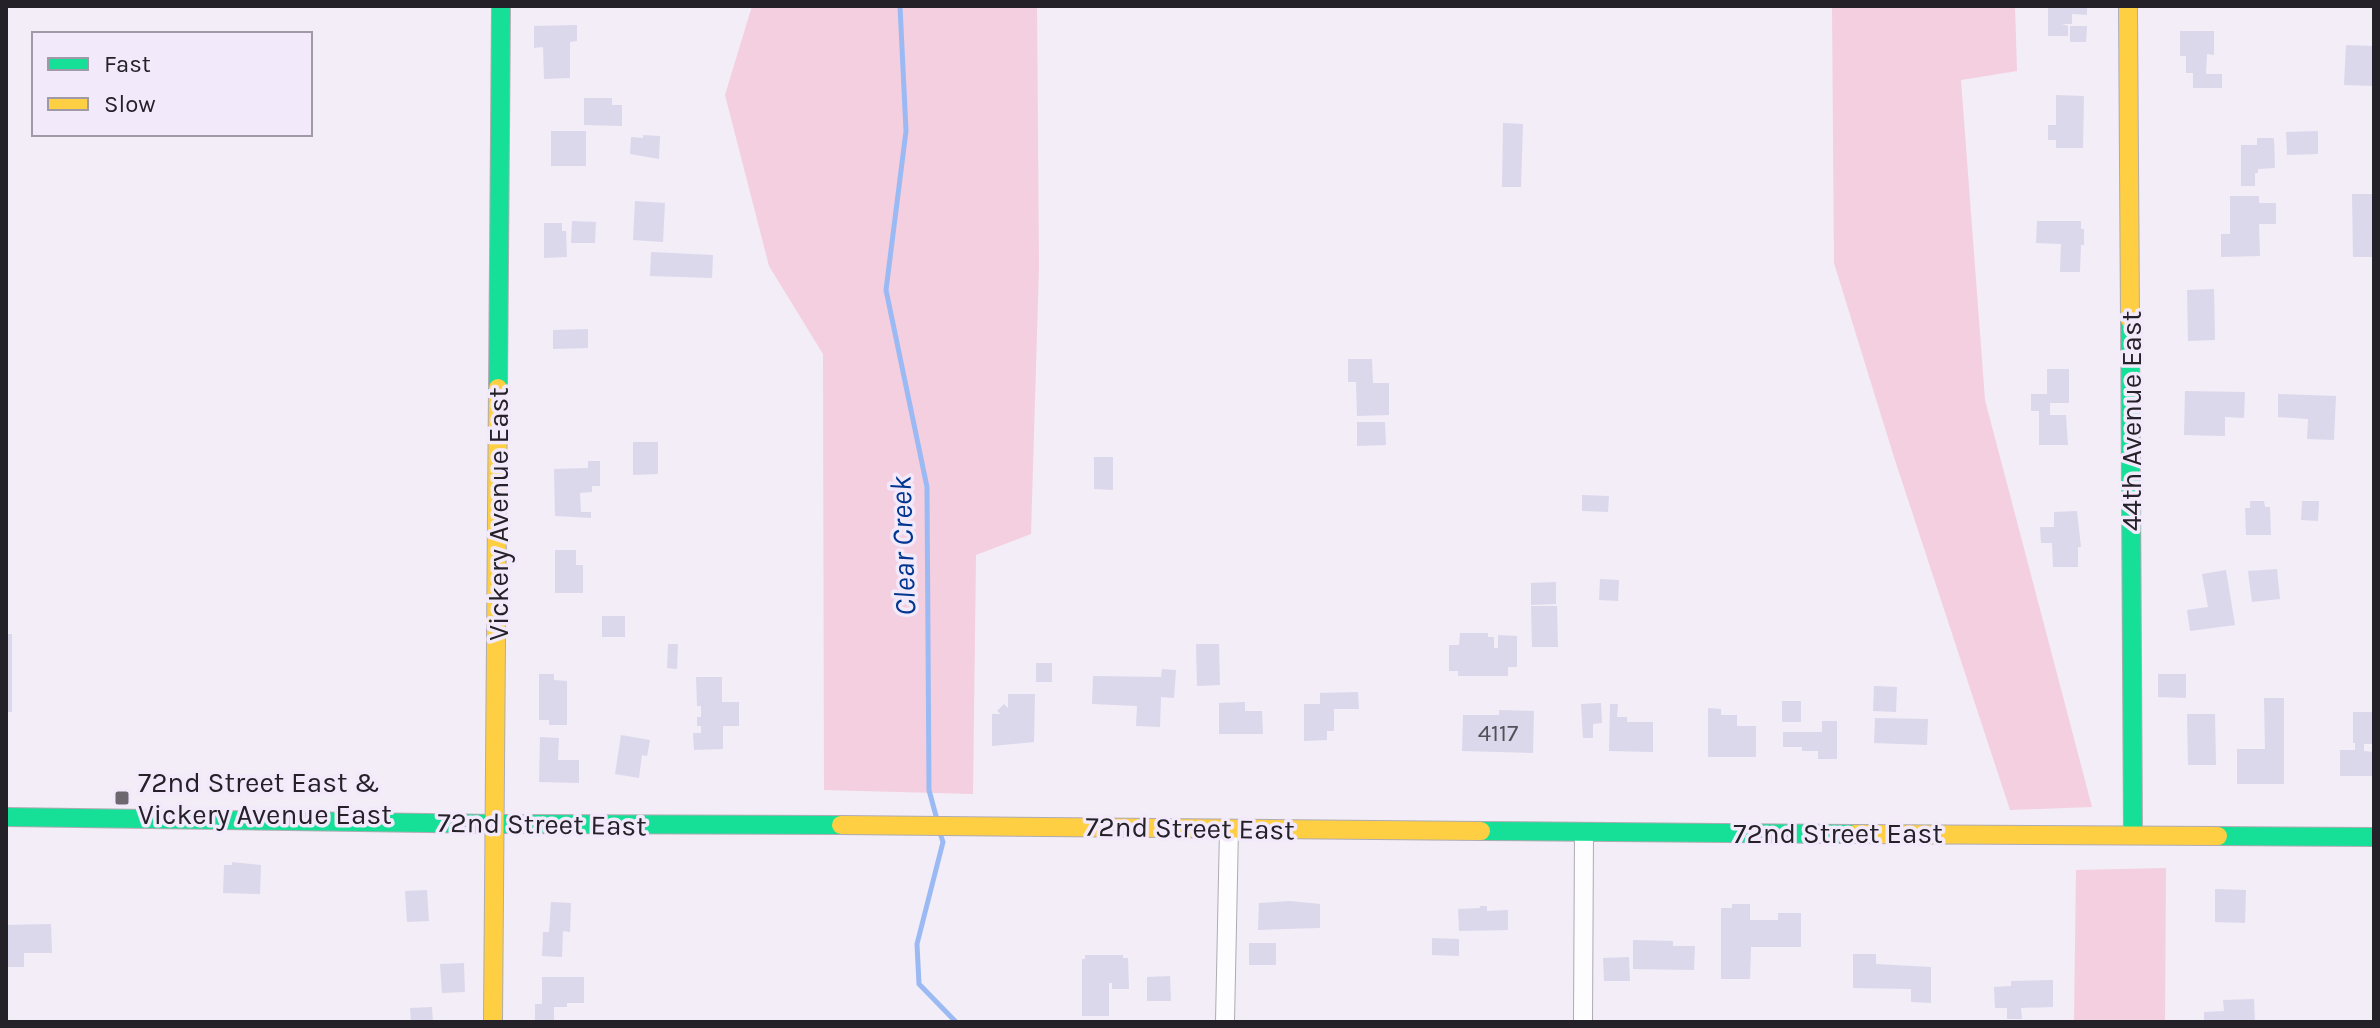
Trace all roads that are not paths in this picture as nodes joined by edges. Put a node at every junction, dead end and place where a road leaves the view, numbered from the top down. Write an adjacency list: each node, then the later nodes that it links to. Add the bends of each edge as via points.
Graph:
1 (501, 6): 4 (main road, Vickery Avenue East)
2 (2128, 6): 7 (main road, 44th Avenue East)
3 (6, 817): 4 (main road, 72nd Street East)
4 (495, 824): 5 (main road, 72nd Street East); 9 (main road, Vickery Avenue East)
5 (1229, 829): 6 (main road, 72nd Street East); 10 (street)
6 (1584, 832): 7 (main road, 72nd Street East); 11 (street)
7 (2133, 835): 8 (main road, 72nd Street East)
8 (2374, 837)
9 (493, 1022)
10 (1225, 1022)
11 (1583, 1022)

